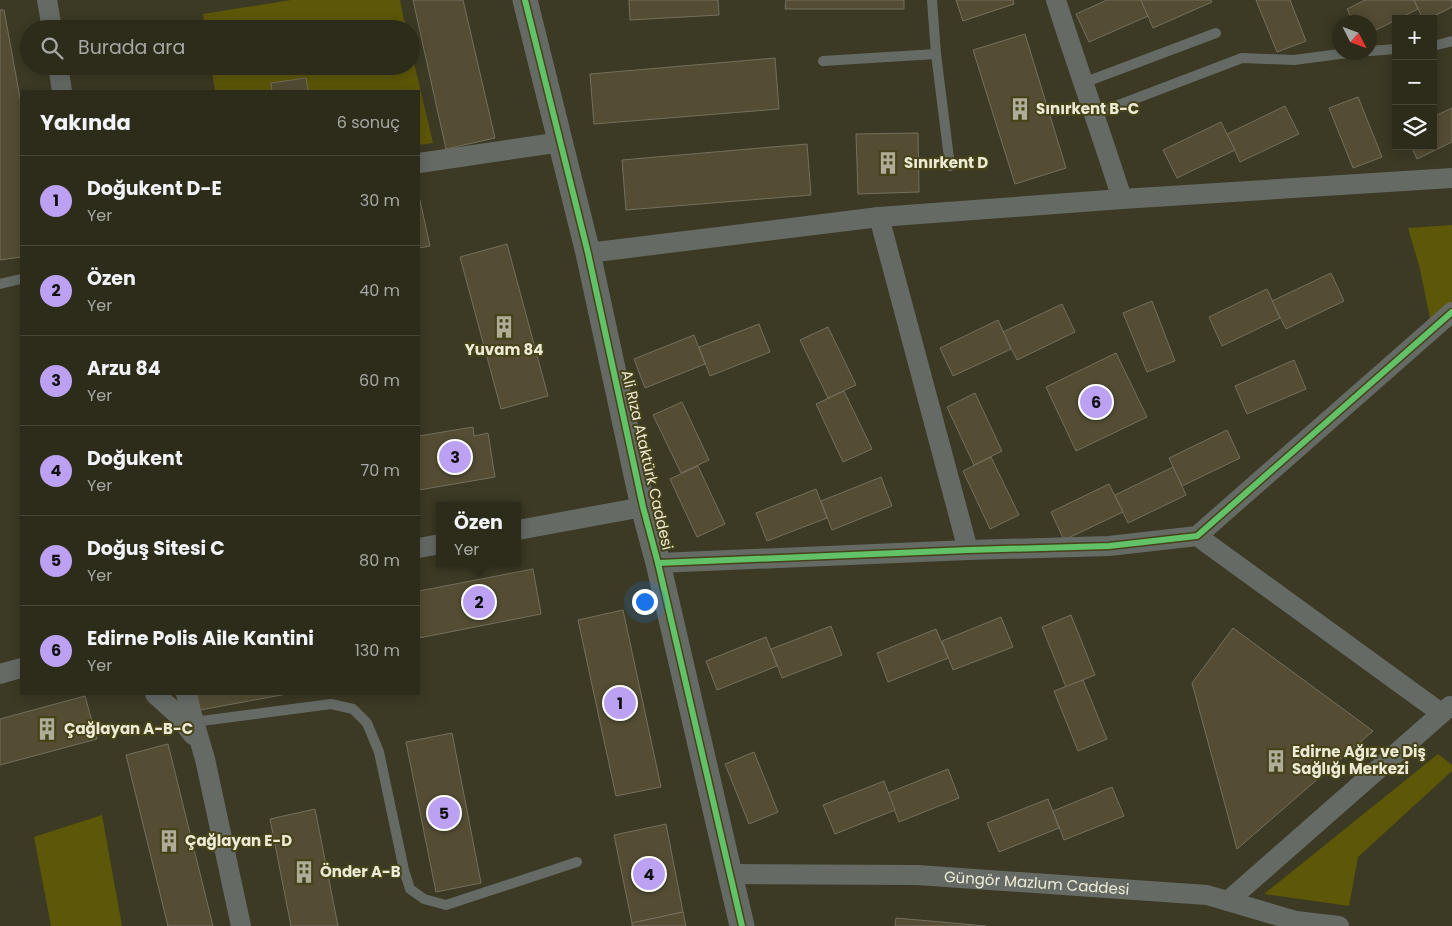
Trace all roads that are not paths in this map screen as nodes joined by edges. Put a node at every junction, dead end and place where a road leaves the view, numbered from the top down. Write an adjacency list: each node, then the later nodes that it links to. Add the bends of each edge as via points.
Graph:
1 (47, 0): 5 (street)
2 (525, 0): 18 (street, Ali Rıza Ataktürk Caddesi)
3 (932, 0): 11 (lane)
4 (1056, 0): 15 (street)
5 (50, 20)
6 (1216, 34): 15 (lane)
7 (1452, 41): 8 (lane)
8 (1437, 45)
9 (1392, 49): 10 (lane)
10 (1377, 50)
11 (936, 54): 13 (lane); 20 (lane)
12 (1332, 55): 17 (lane, via 1294,60 1242,58)
13 (823, 61)
14 (59, 75): 16 (street)
15 (1083, 83): 17 (street)
16 (62, 90)
17 (1095, 114): 22 (street)
18 (561, 142): 19 (street); 24 (street, Ali Rıza Ataktürk Caddesi)
19 (420, 164)
20 (950, 166)
21 (1452, 178): 22 (street)
22 (1122, 199): 23 (street)
23 (879, 217): 24 (street); 33 (street)
24 (588, 253): 28 (street, Ali Rıza Ataktürk Caddesi)
25 (20, 279): 26 (lane)
26 (0, 284)
27 (1452, 312): 30 (street)
28 (643, 508): 29 (street); 34 (street, Ali Rıza Ataktürk Caddesi)
29 (521, 529)
30 (1197, 536): 33 (street, via 1109,546); 39 (street)
31 (436, 545): 32 (street)
32 (420, 548)
33 (968, 550): 34 (street)
34 (658, 563): 43 (street, Ali Rıza Ataktürk Caddesi)
35 (20, 668): 36 (street)
36 (0, 674)
37 (156, 695): 41 (street, via 187,727)
38 (186, 695): 40 (street)
39 (1447, 709): 44 (street)
40 (194, 722): 41 (street); 42 (lane, via 330,704 353,709 367,723 379,752 410,889 424,899 446,905)
41 (205, 759): 46 (street)
42 (577, 862)
43 (731, 874): 44 (street, Güngör Mazlum Caddesi, via 917,876 1207,895); 47 (street, Ali Rıza Ataktürk Caddesi)
44 (1228, 901): 45 (street, Güngör Mazlum Caddesi)
45 (1296, 924): 48 (street, Güngör Mazlum Caddesi)
46 (241, 926)
47 (742, 926)
48 (1339, 926)

